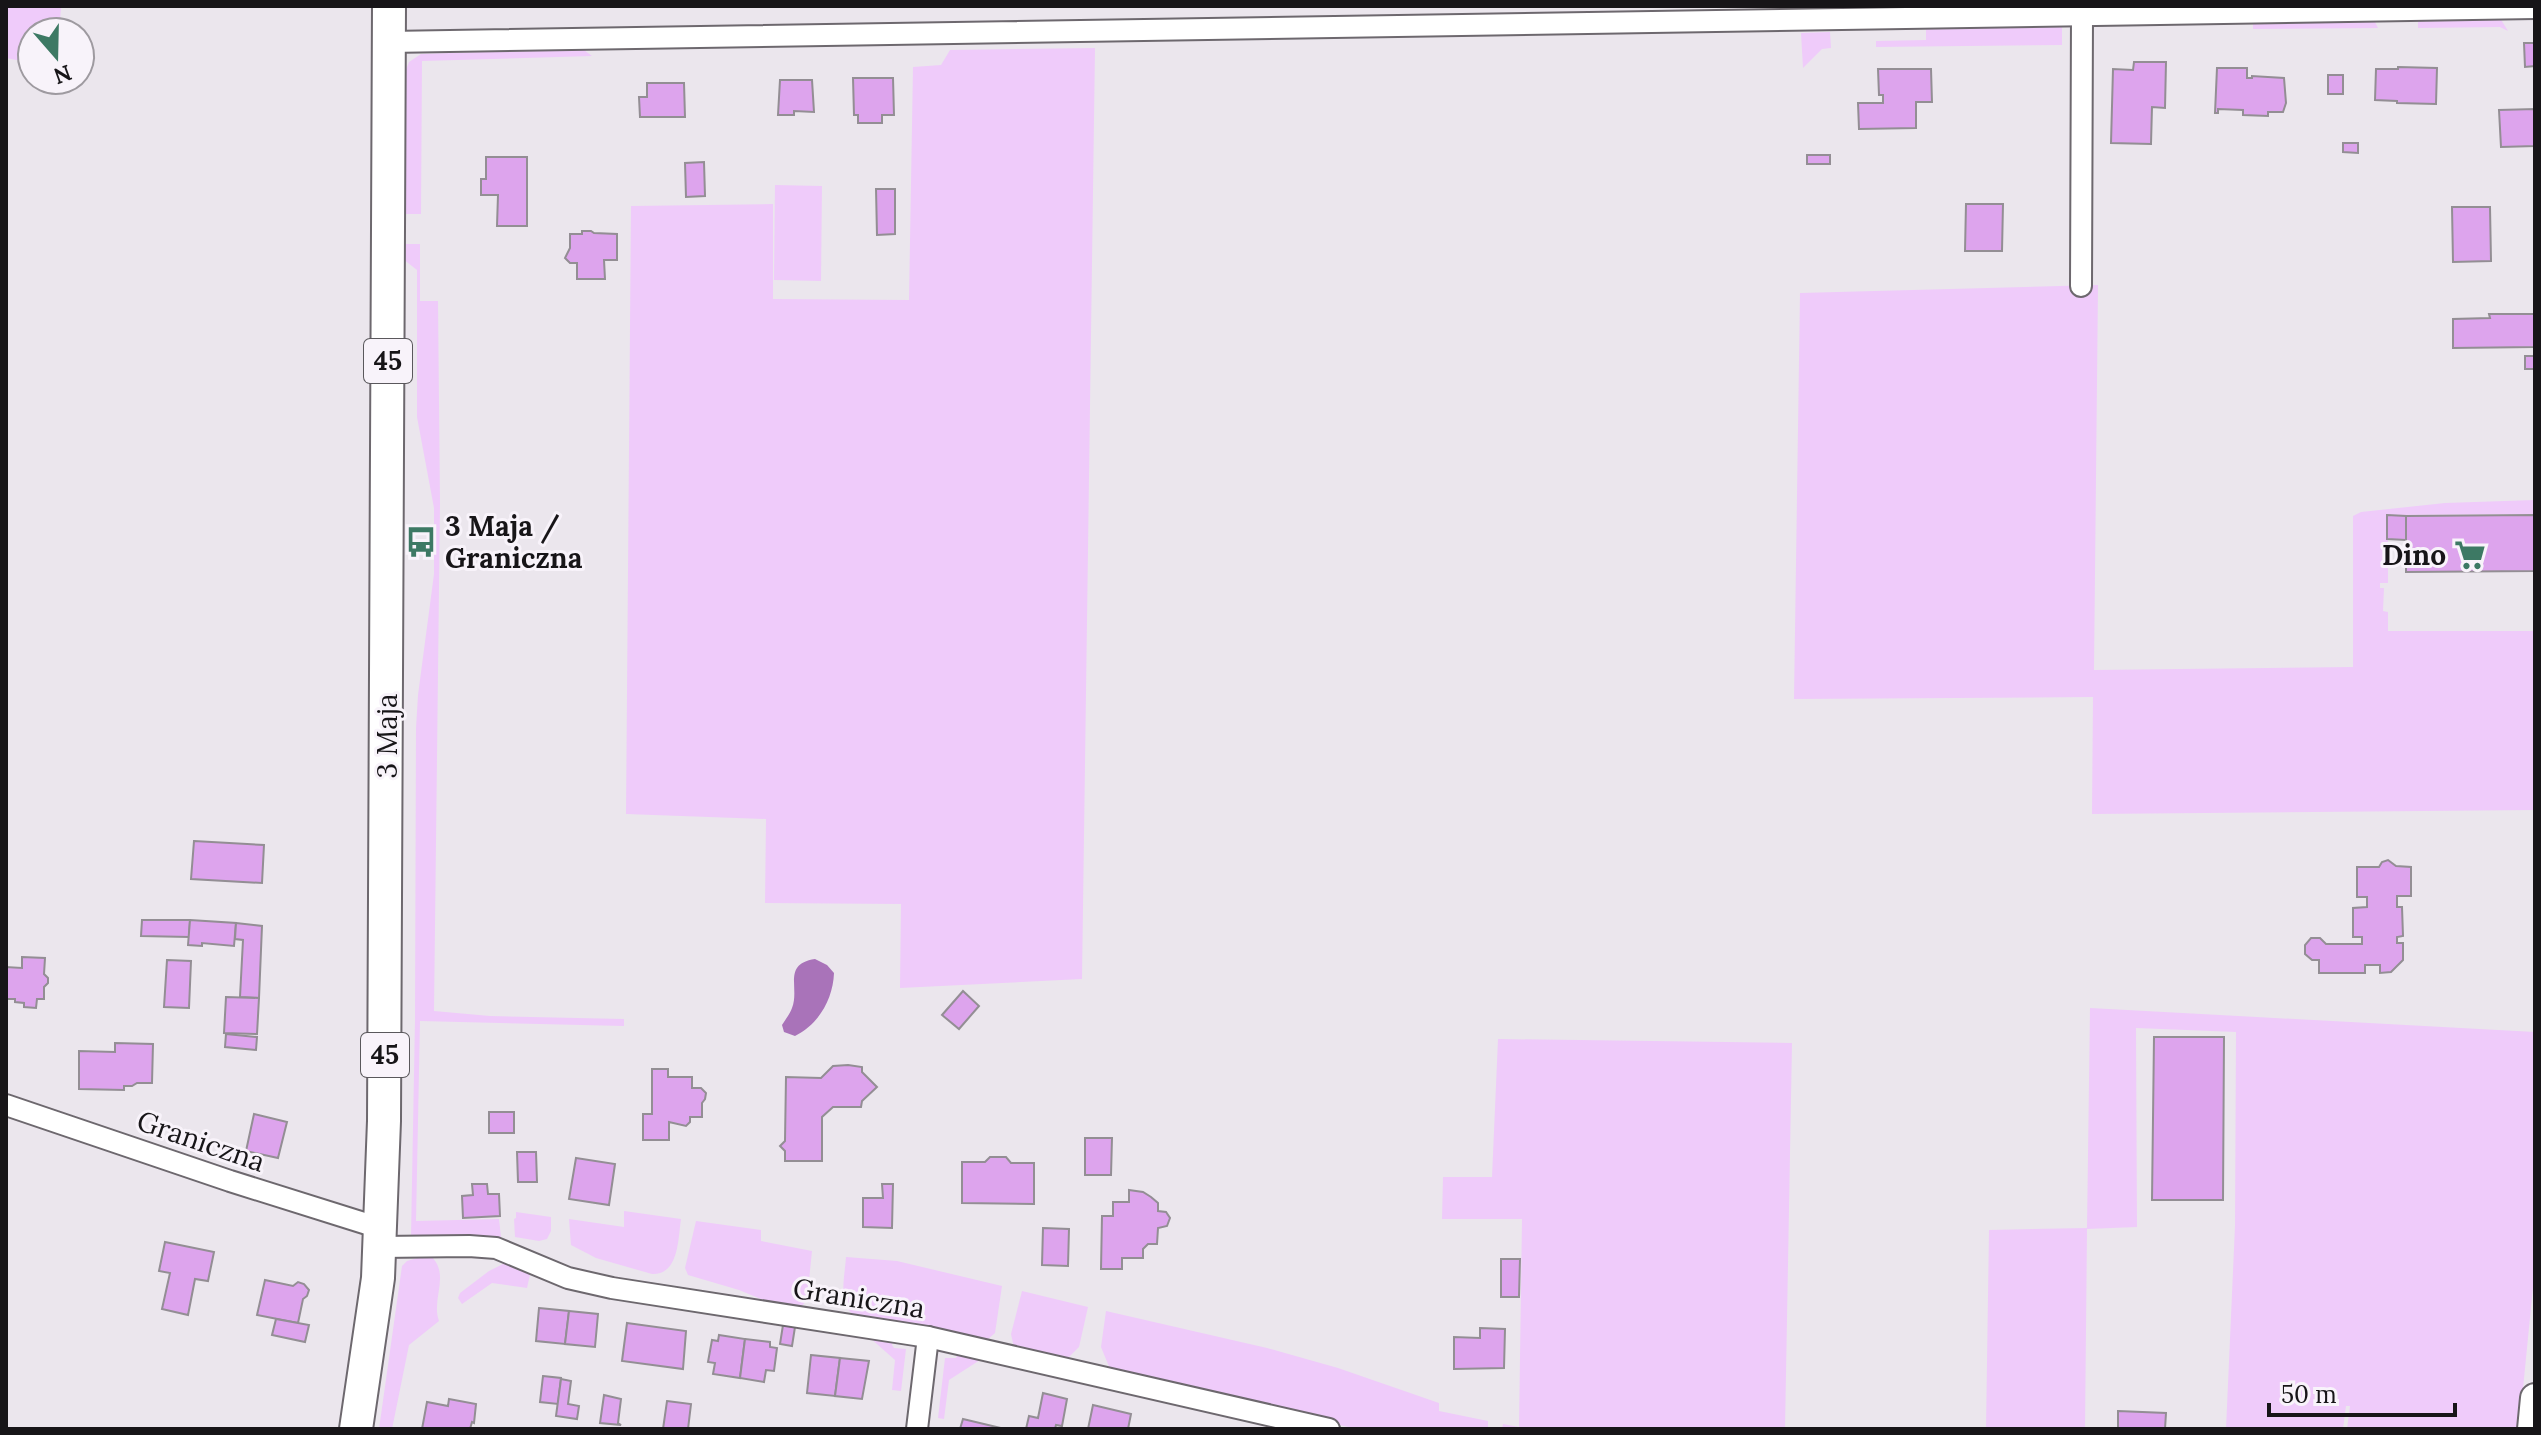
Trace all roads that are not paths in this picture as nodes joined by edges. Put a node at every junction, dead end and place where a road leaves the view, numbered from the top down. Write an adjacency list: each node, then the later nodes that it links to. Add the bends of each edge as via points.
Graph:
1 (389, 6): 4 (main road, 45)
2 (2535, 8): 3 (street)
3 (2082, 15): 4 (street); 5 (street)
4 (389, 42): 7 (main road, 3 Maja / 45)
5 (2081, 286)
6 (6, 1105): 7 (street, Graniczna, via 367,1224)
7 (380, 1236): 8 (street, Graniczna, via 485,1246 568,1278 612,1288); 10 (main road, 3 Maja / 45)
8 (928, 1337): 11 (street); 12 (street, Graniczna)
9 (2535, 1398): 13 (street)
10 (356, 1429)
11 (917, 1429)
12 (1329, 1429)
13 (2532, 1429)

